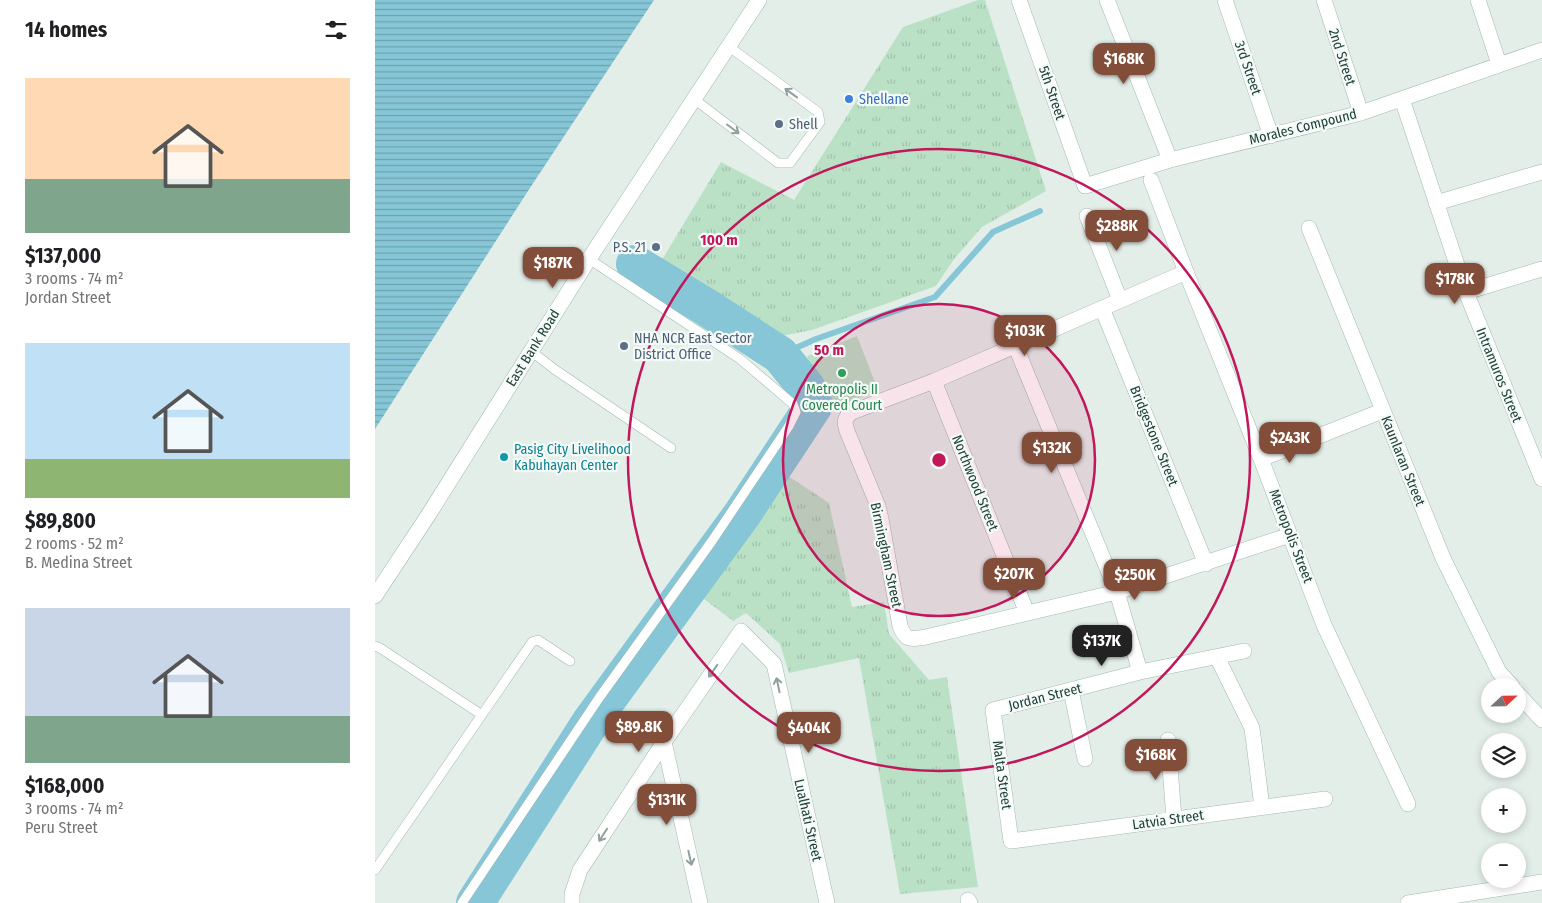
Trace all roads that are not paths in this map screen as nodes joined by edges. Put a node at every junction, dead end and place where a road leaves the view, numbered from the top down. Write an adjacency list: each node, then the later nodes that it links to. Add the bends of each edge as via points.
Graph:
1 (759, 0): 7 (street, East Bank Road)
2 (1019, 0): 17 (street, 5th Street)
3 (1107, 0): 14 (street)
4 (1225, 0): 13 (street, 3rd Street)
5 (1324, 0): 12 (street, 2nd Street)
6 (1478, 0): 9 (street)
7 (728, 46): 10 (street, East Bank Road); 10 (lane, one-way to 7, via 778,163 789,163 819,122 818,112)
8 (1542, 50): 9 (street, Morales Compound)
9 (1499, 64): 11 (street, Morales Compound)
10 (694, 99): 21 (street, East Bank Road)
11 (1402, 99): 12 (street, Morales Compound); 18 (street, Intramuros Street)
12 (1361, 113): 13 (street, Morales Compound)
13 (1271, 136): 14 (street, Morales Compound)
14 (1169, 160): 17 (street, Morales Compound)
15 (1542, 172): 18 (street)
16 (1151, 180): 23 (street, Metropolis Street)
17 (1085, 186)
18 (1436, 203): 24 (street, Intramuros Street)
19 (1087, 216): 25 (street)
20 (1309, 228): 30 (street, Kaunlaran Street)
21 (589, 259): 28 (street, East Bank Road); 60 (lane, via 740,359 793,404 796,412 712,541 599,698)
22 (1542, 269): 24 (street)
23 (1186, 272): 25 (street, Birmingham Street); 32 (street, Metropolis Street)
24 (1466, 292): 33 (street, Intramuros Street)
25 (1120, 300): 26 (street, Birmingham Street)
26 (1102, 308): 27 (street, Birmingham Street); 35 (street, Bridgestone Street)
27 (1015, 345): 29 (street, Birmingham Street); 36 (street)
28 (531, 351): 31 (lane); 37 (street, East Bank Road)
29 (934, 381): 38 (street, Northwood Street); 38 (street, Birmingham Street, via 852,412 845,420 878,506 903,634 909,638 926,637)
30 (1382, 411): 32 (street); 44 (street, Kaunlaran Street, via 1443,558)
31 (671, 448)
32 (1261, 459): 34 (street, Metropolis Street)
33 (1542, 479)
34 (1290, 536): 35 (street, Birmingham Street); 54 (street, Metropolis Street, via 1324,625)
35 (1206, 564): 36 (street, Birmingham Street)
36 (1117, 592): 38 (street, Birmingham Street); 43 (street)
37 (375, 596)
38 (1027, 613)
39 (375, 646): 48 (lane)
40 (1244, 652): 41 (street, Jordan Street)
41 (1217, 657): 43 (street, Jordan Street); 55 (street, via 1252,728)
42 (570, 660): 48 (lane, via 538,640 532,642)
43 (1140, 672): 45 (street, Jordan Street)
44 (1505, 678)
45 (1071, 690): 47 (street, Jordan Street); 52 (street)
46 (1526, 703): 49 (street)
47 (993, 710): 57 (street, Malta Street)
48 (481, 715): 58 (lane)
49 (1542, 720)
50 (1168, 740): 56 (street)
51 (664, 742): 61 (street, one-way to 61, via 580,870); 62 (street, one-way to 62); 63 (street, Lualhati Street, one-way to 51, via 774,664 741,631)
52 (1085, 759)
53 (1325, 799): 55 (street, Latvia Street)
54 (1409, 804)
55 (1261, 807): 56 (street, Latvia Street)
56 (1174, 819): 57 (street, Latvia Street)
57 (1011, 841)
58 (375, 870)
59 (1542, 882): 64 (street)
60 (462, 903)
61 (572, 903)
62 (700, 903)
63 (827, 903)
64 (1408, 903)

